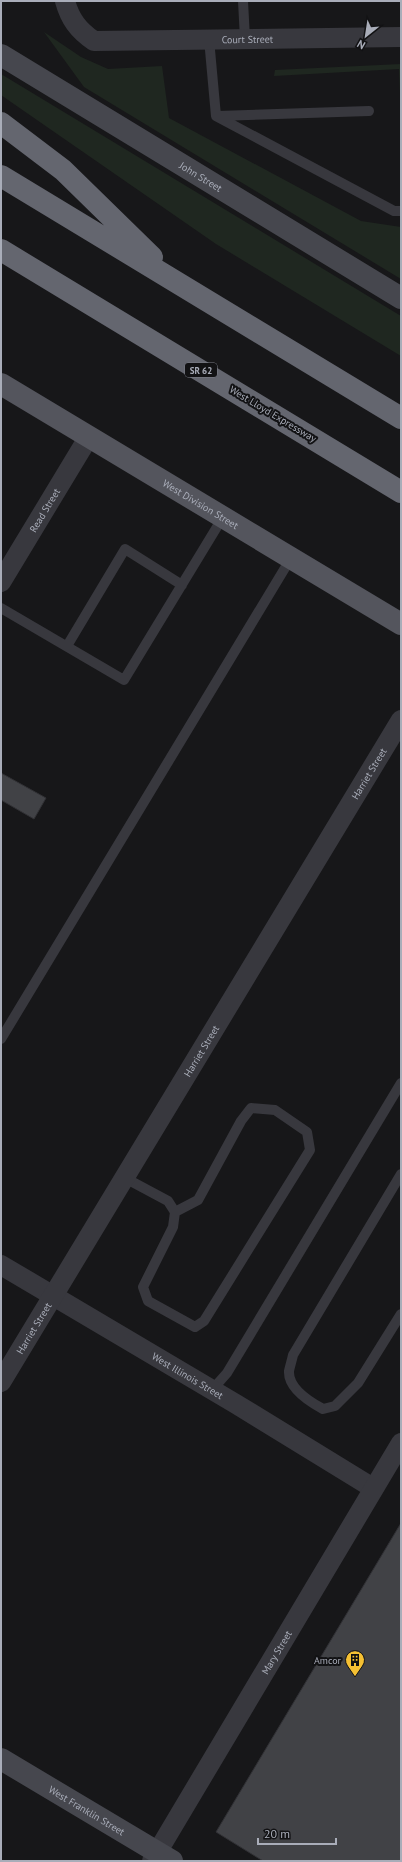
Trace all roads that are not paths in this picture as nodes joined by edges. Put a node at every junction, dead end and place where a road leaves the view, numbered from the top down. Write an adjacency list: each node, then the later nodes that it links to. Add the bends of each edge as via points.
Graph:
1 (65, 1): 5 (street, Court Street, via 80,31 94,41)
2 (243, 1): 4 (lane)
3 (401, 37): 4 (street, Court Street)
4 (245, 39): 5 (street, Court Street)
5 (209, 40): 8 (lane)
6 (1, 55): 14 (main road, John Street)
7 (369, 111): 8 (lane)
8 (216, 116): 11 (lane, via 394,211)
9 (1, 122): 13 (highway, via 63,170)
10 (1, 176): 13 (highway)
11 (401, 211)
12 (1, 250): 18 (highway, West Lloyd Expressway / SR 62)
13 (179, 284): 16 (highway)
14 (401, 298)
15 (1, 384): 17 (main road, West Division Street)
16 (401, 418)
17 (88, 438): 19 (main road, West Division Street); 21 (street, Read Street)
18 (401, 492)
19 (223, 517): 20 (main road, West Division Street); 22 (lane)
20 (291, 558): 24 (main road, West Division Street); 27 (lane)
21 (1, 582)
22 (182, 585): 25 (lane, via 124,680); 25 (lane, via 125,549)
23 (1, 608): 25 (lane)
24 (401, 624)
25 (67, 646)
26 (401, 720): 30 (street, Harriet Street)
27 (1, 1039)
28 (401, 1083): 36 (lane, via 226,1373)
29 (401, 1174): 34 (lane, via 294,1355 289,1372 293,1384 308,1400 323,1409 335,1406 358,1383)
30 (125, 1178): 31 (lane, via 168,1201); 33 (street, Harriet Street)
31 (175, 1212): 31 (lane, via 173,1227 143,1287 148,1301 194,1326 204,1321 310,1150 307,1132 275,1110 251,1108 241,1121 198,1200)
32 (1, 1266): 33 (street, West Illinois Street)
33 (53, 1297): 35 (street, Harriet Street); 36 (street, West Illinois Street)
34 (401, 1314)
35 (1, 1382)
36 (212, 1390): 38 (street, West Illinois Street)
37 (401, 1443): 38 (street, Mary Street)
38 (373, 1488): 40 (street, Mary Street)
39 (1, 1760): 40 (main road, West Franklin Street)
40 (160, 1858)

